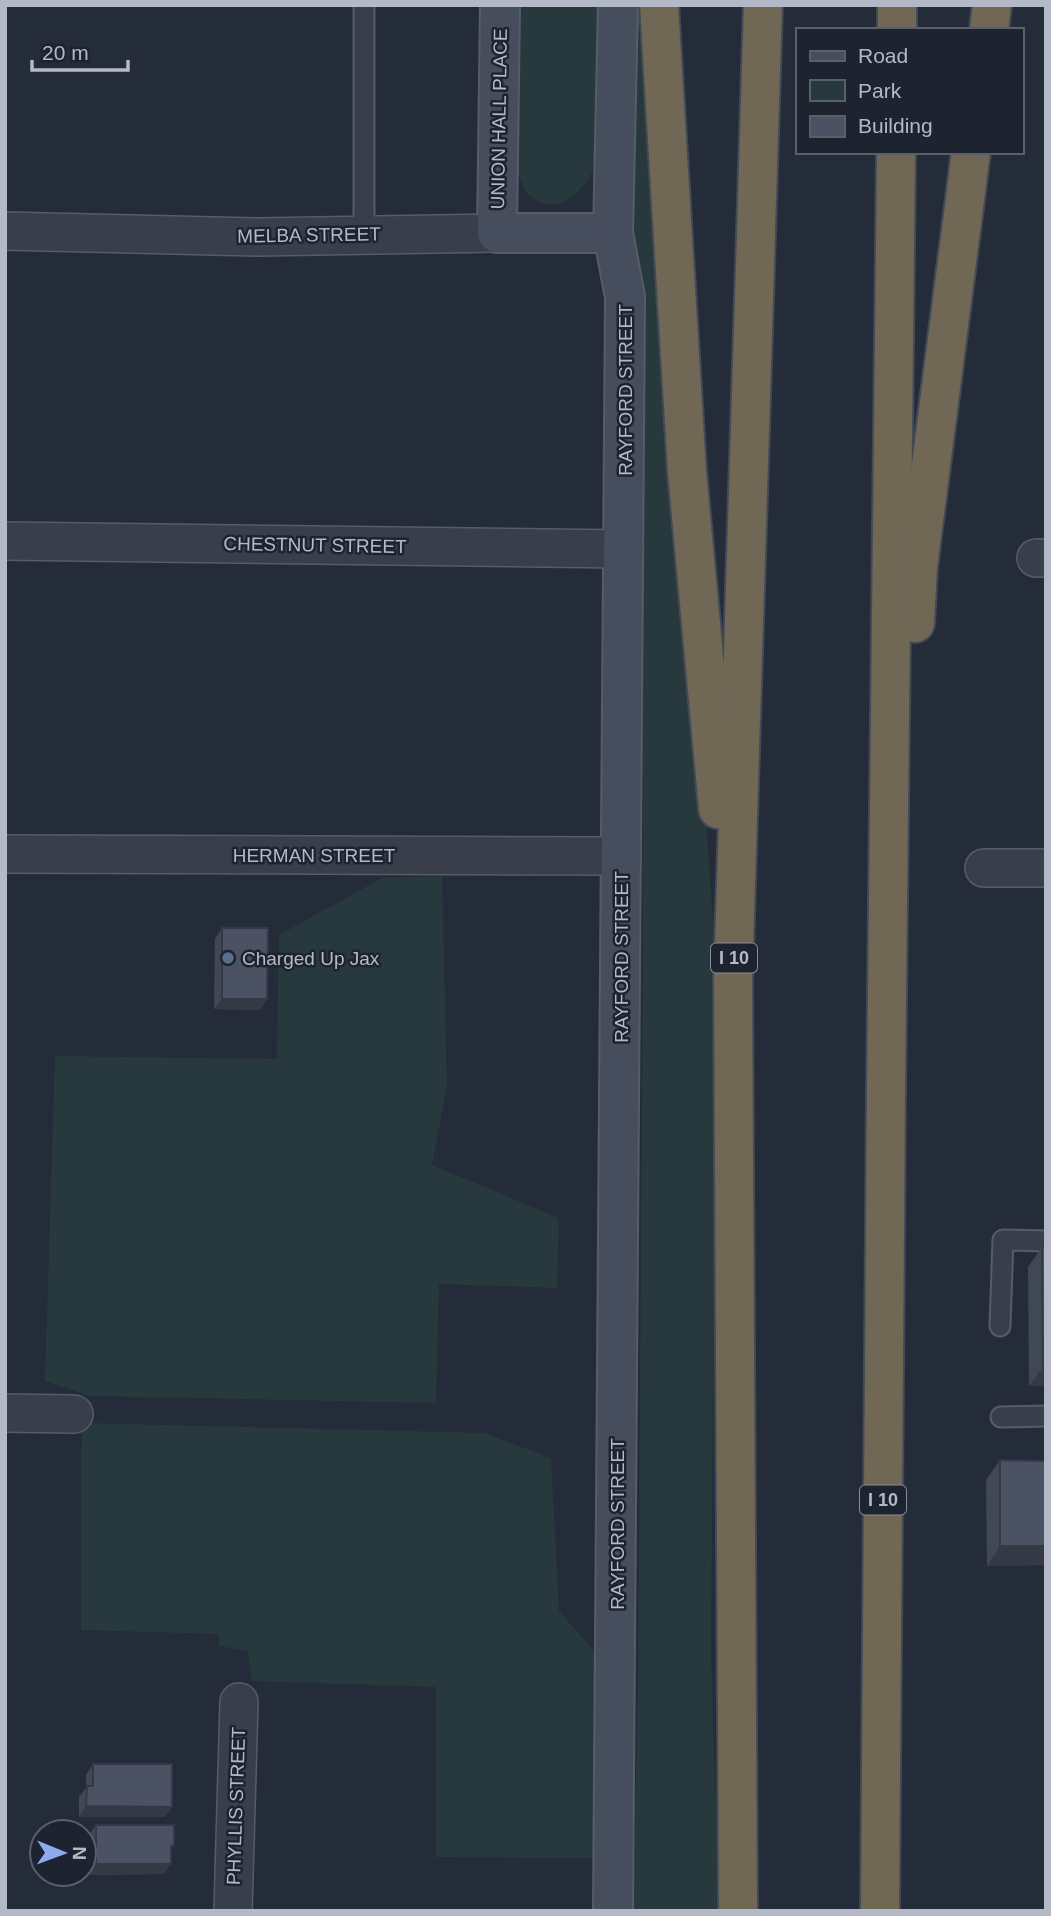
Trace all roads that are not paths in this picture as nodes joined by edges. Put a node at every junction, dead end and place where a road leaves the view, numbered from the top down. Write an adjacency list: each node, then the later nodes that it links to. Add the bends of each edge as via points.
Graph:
1 (364, 5): 15 (lane)
2 (500, 5): 13 (street, UNION HALL PLACE)
3 (618, 5): 14 (street, RAYFORD STREET)
4 (659, 5): 22 (highway, via 687,472)
5 (763, 5): 22 (highway, I 10)
6 (897, 5): 8 (highway)
7 (992, 5): 9 (highway)
8 (897, 28)
9 (989, 28)
10 (895, 154): 23 (highway, I 10)
11 (971, 154): 23 (highway, via 918,567)
12 (5, 231): 15 (street, MELBA STREET)
13 (497, 233): 14 (street, MELBA STREET); 15 (street, MELBA STREET)
14 (613, 233): 17 (street, RAYFORD STREET, via 625,297)
15 (364, 235)
16 (5, 541): 17 (street, CHESTNUT STREET)
17 (624, 549): 19 (street, RAYFORD STREET)
18 (5, 854): 19 (street, HERMAN STREET)
19 (622, 856): 32 (street, RAYFORD STREET)
20 (984, 868): 21 (street)
21 (1046, 868)
22 (733, 979): 33 (highway, I 10)
23 (886, 1090): 34 (highway, I 10)
24 (1046, 1241): 25 (lane, via 1003,1240)
25 (1000, 1326)
26 (5, 1413): 27 (street)
27 (74, 1414)
28 (1046, 1416): 29 (lane)
29 (1001, 1418)
30 (239, 1702): 31 (street, PHYLLIS STREET)
31 (233, 1911)
32 (613, 1911)
33 (738, 1911)
34 (880, 1911)

